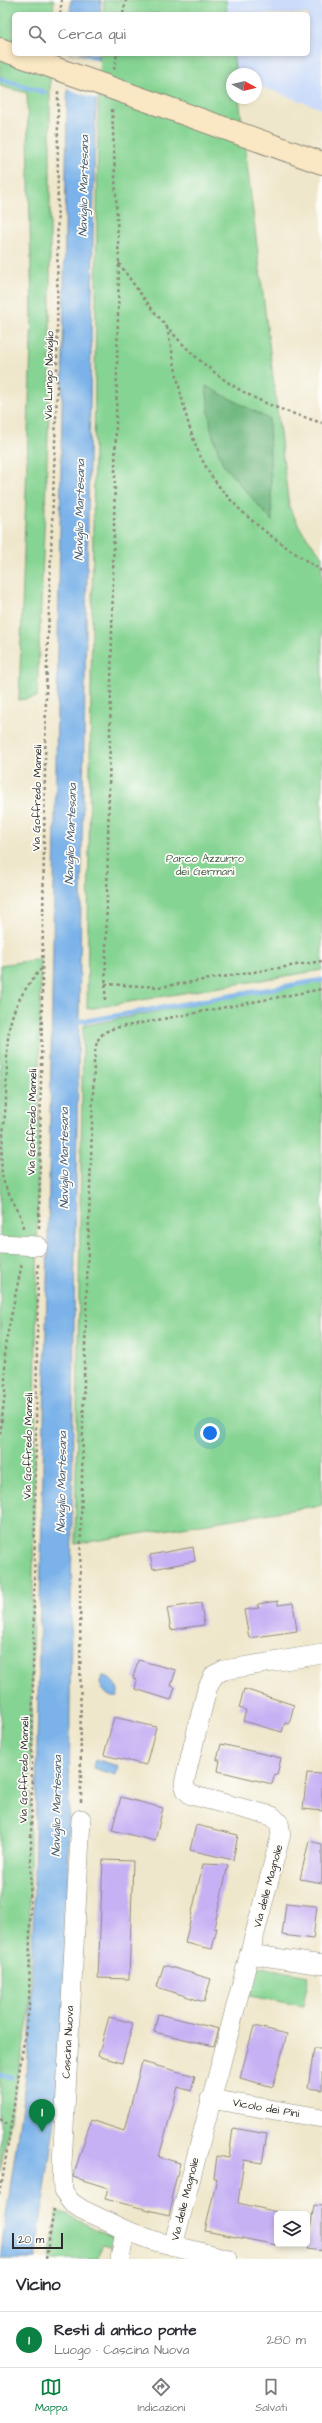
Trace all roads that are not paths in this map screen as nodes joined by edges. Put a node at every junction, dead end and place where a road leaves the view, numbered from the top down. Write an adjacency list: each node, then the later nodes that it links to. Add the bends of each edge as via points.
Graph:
1 (0, 48): 2 (main road)
2 (12, 53)
3 (21, 56): 4 (main road, bridge)
4 (322, 163)
5 (0, 1244): 6 (street)
6 (31, 1246)
7 (322, 1654): 9 (street, Via delle Magnolie, via 228,1669 214,1675 207,1689 185,1780 186,1790 192,1795 272,1816 280,1827 280,1839)
8 (81, 1818): 13 (street, Cascina Nuova, via 62,2164 63,2191 76,2206)
9 (249, 1954): 10 (street); 11 (street, Via delle Magnolie)
10 (322, 1965)
11 (210, 2099): 12 (street, Vicolo dei Pini); 14 (street, Via delle Magnolie)
12 (322, 2118)
13 (126, 2230): 14 (street); 15 (street)
14 (173, 2246): 16 (street)
15 (120, 2259)
16 (228, 2259)

